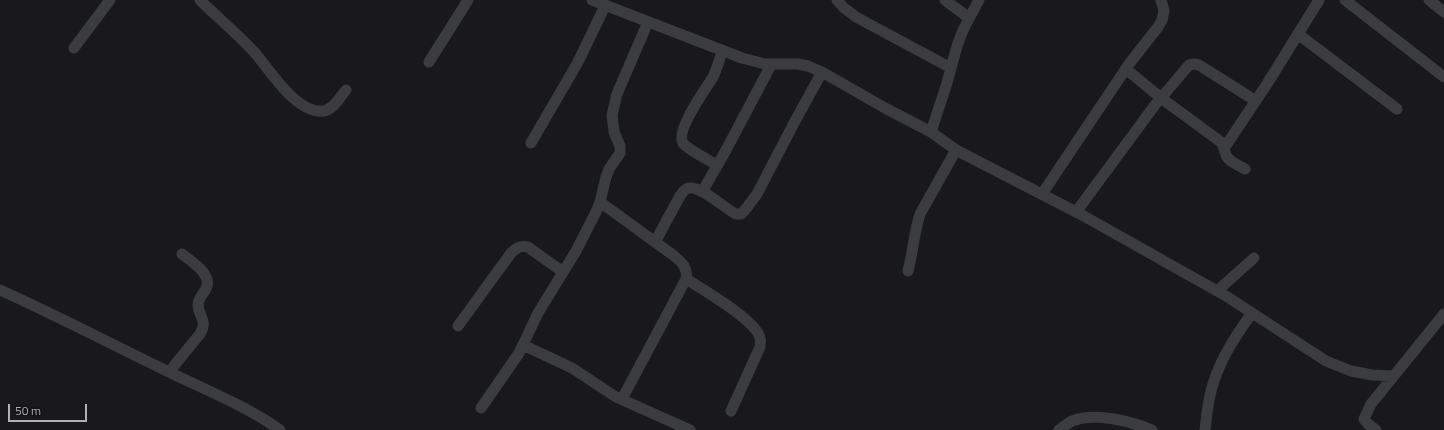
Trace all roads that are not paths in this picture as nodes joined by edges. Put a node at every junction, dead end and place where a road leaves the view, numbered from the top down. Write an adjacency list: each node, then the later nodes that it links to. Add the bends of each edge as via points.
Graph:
1 (110, 0): 17 (street)
2 (200, 0): 25 (street, via 256,53 282,87 300,103 323,111 330,108)
3 (468, 0): 19 (street)
4 (592, 0): 12 (street)
5 (837, 0): 21 (street, via 856,17)
6 (945, 0): 14 (street)
7 (979, 0): 14 (street)
8 (1161, 0): 22 (street, via 1164,11 1162,20)
9 (1319, 0): 16 (street)
10 (1345, 0): 24 (street)
11 (1429, 0): 13 (street)
12 (605, 6): 15 (street); 30 (street, via 581,56)
13 (1444, 12)
14 (969, 18): 21 (street)
15 (648, 22): 18 (street); 37 (street, via 614,106 614,132 620,153 609,169)
16 (1298, 34): 27 (street); 28 (street)
17 (74, 48)
18 (722, 50): 20 (street); 33 (street, via 716,71 696,102 682,135 684,144)
19 (429, 62)
20 (771, 65): 23 (street, via 798,64); 33 (street)
21 (951, 68): 29 (street)
22 (1126, 69): 26 (street); 36 (street)
23 (822, 72): 29 (street); 35 (street, via 757,194 741,214 736,214)
24 (1444, 77)
25 (346, 90)
26 (1161, 98): 27 (street, via 1184,70 1194,64); 31 (street, via 1216,137); 38 (street)
27 (1256, 101): 31 (street)
28 (1397, 109)
29 (932, 132): 32 (street)
30 (531, 143)
31 (1225, 147): 34 (street, via 1229,160)
32 (956, 150): 36 (street); 42 (street, via 920,214)
33 (717, 165): 35 (street)
34 (1245, 169)
35 (702, 192): 39 (street, via 688,188 683,191)
36 (1042, 194): 38 (street)
37 (600, 202): 39 (street); 43 (street)
38 (1076, 212): 46 (street)
39 (655, 242): 44 (street, via 681,262 687,273)
40 (182, 254): 51 (street, via 205,275 208,287 198,301 204,322 203,328)
41 (1254, 258): 46 (street)
42 (908, 271)
43 (563, 272): 49 (street, via 528,248 517,247); 50 (street, via 538,313)
44 (686, 279): 53 (street); 55 (street, via 748,322 760,338 760,348)
45 (0, 290): 51 (street)
46 (1217, 291): 47 (street)
47 (1252, 313): 52 (street, via 1340,367 1372,375); 60 (street, via 1227,350 1214,381)
48 (1444, 314): 52 (street)
49 (458, 326)
50 (524, 345): 53 (street, via 572,368); 54 (street)
51 (169, 372): 56 (street, via 234,402)
52 (1393, 376): 61 (street, via 1378,394 1364,419)
53 (622, 399): 57 (street)
54 (481, 408)
55 (731, 411)
56 (280, 430)
57 (690, 430)
58 (1059, 430): 59 (street, via 1073,421 1094,417)
59 (1152, 430)
60 (1205, 430)
61 (1376, 430)

